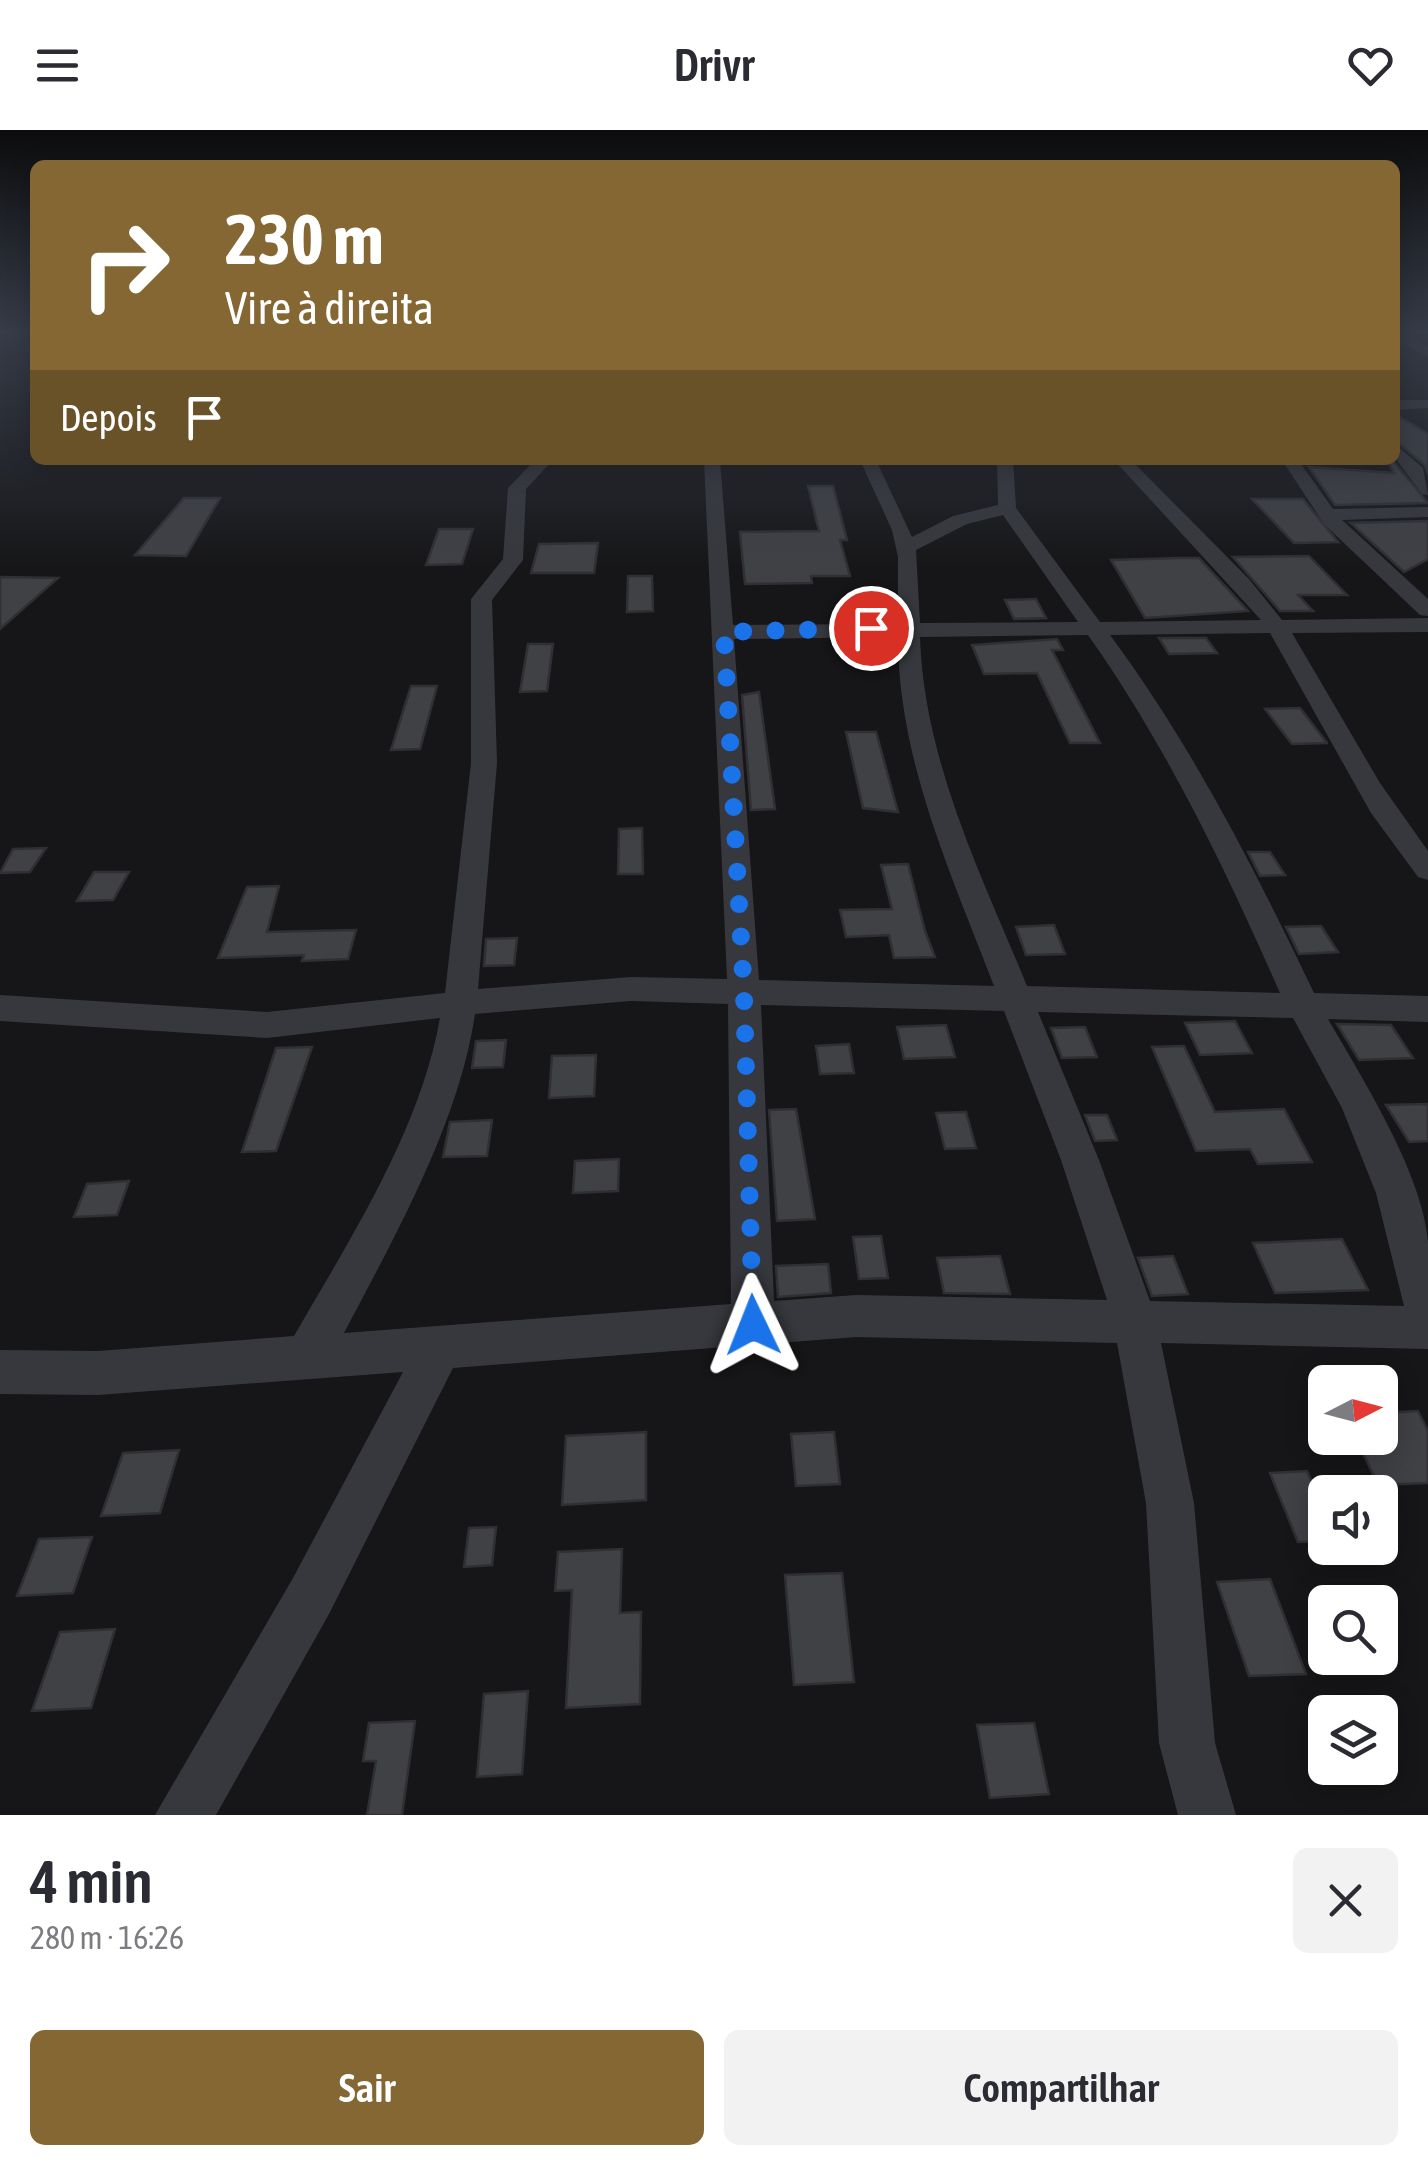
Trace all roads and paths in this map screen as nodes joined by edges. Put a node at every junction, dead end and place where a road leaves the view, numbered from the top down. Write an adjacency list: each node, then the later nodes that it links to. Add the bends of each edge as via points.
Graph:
1 (1400, 446): 8 (street)
2 (540, 465): 22 (street, via 516,488 512,560 482,599 484,763)
3 (712, 465): 18 (street)
4 (870, 465): 12 (street)
5 (1005, 465): 9 (street)
6 (1127, 465): 17 (street, via 1233,569)
7 (1293, 465): 11 (street)
8 (1428, 490)
9 (1007, 508): 12 (street, via 960,520); 16 (street)
10 (1428, 512): 11 (street)
11 (1327, 514): 13 (street)
12 (906, 548): 15 (street)
13 (1428, 610)
14 (1428, 625): 17 (street)
15 (908, 628): 16 (street); 18 (street); 21 (street, via 926,758)
16 (1100, 630): 17 (street); 23 (street, via 1152,706 1228,845)
17 (1279, 630): 19 (street, via 1356,771)
18 (724, 632): 20 (street)
19 (1428, 870)
20 (744, 994): 21 (street); 22 (street, via 632,989); 28 (street)
21 (1015, 998): 23 (street); 27 (street)
22 (459, 1003): 24 (street, via 267,1025); 31 (street, via 450,1062 420,1136)
23 (1303, 1006): 25 (street); 26 (street, via 1358,1105 1396,1193)
24 (0, 1008)
25 (1428, 1009)
26 (1428, 1318)
27 (1135, 1322): 28 (street, via 856,1316); 29 (street); 34 (street, via 1170,1503 1187,1743)
28 (753, 1325): 30 (street)
29 (1428, 1328)
30 (439, 1350): 31 (street); 33 (street, via 311,1596)
31 (306, 1359): 32 (street, via 98,1373)
32 (0, 1372)
33 (184, 1815)
34 (1206, 1815)

